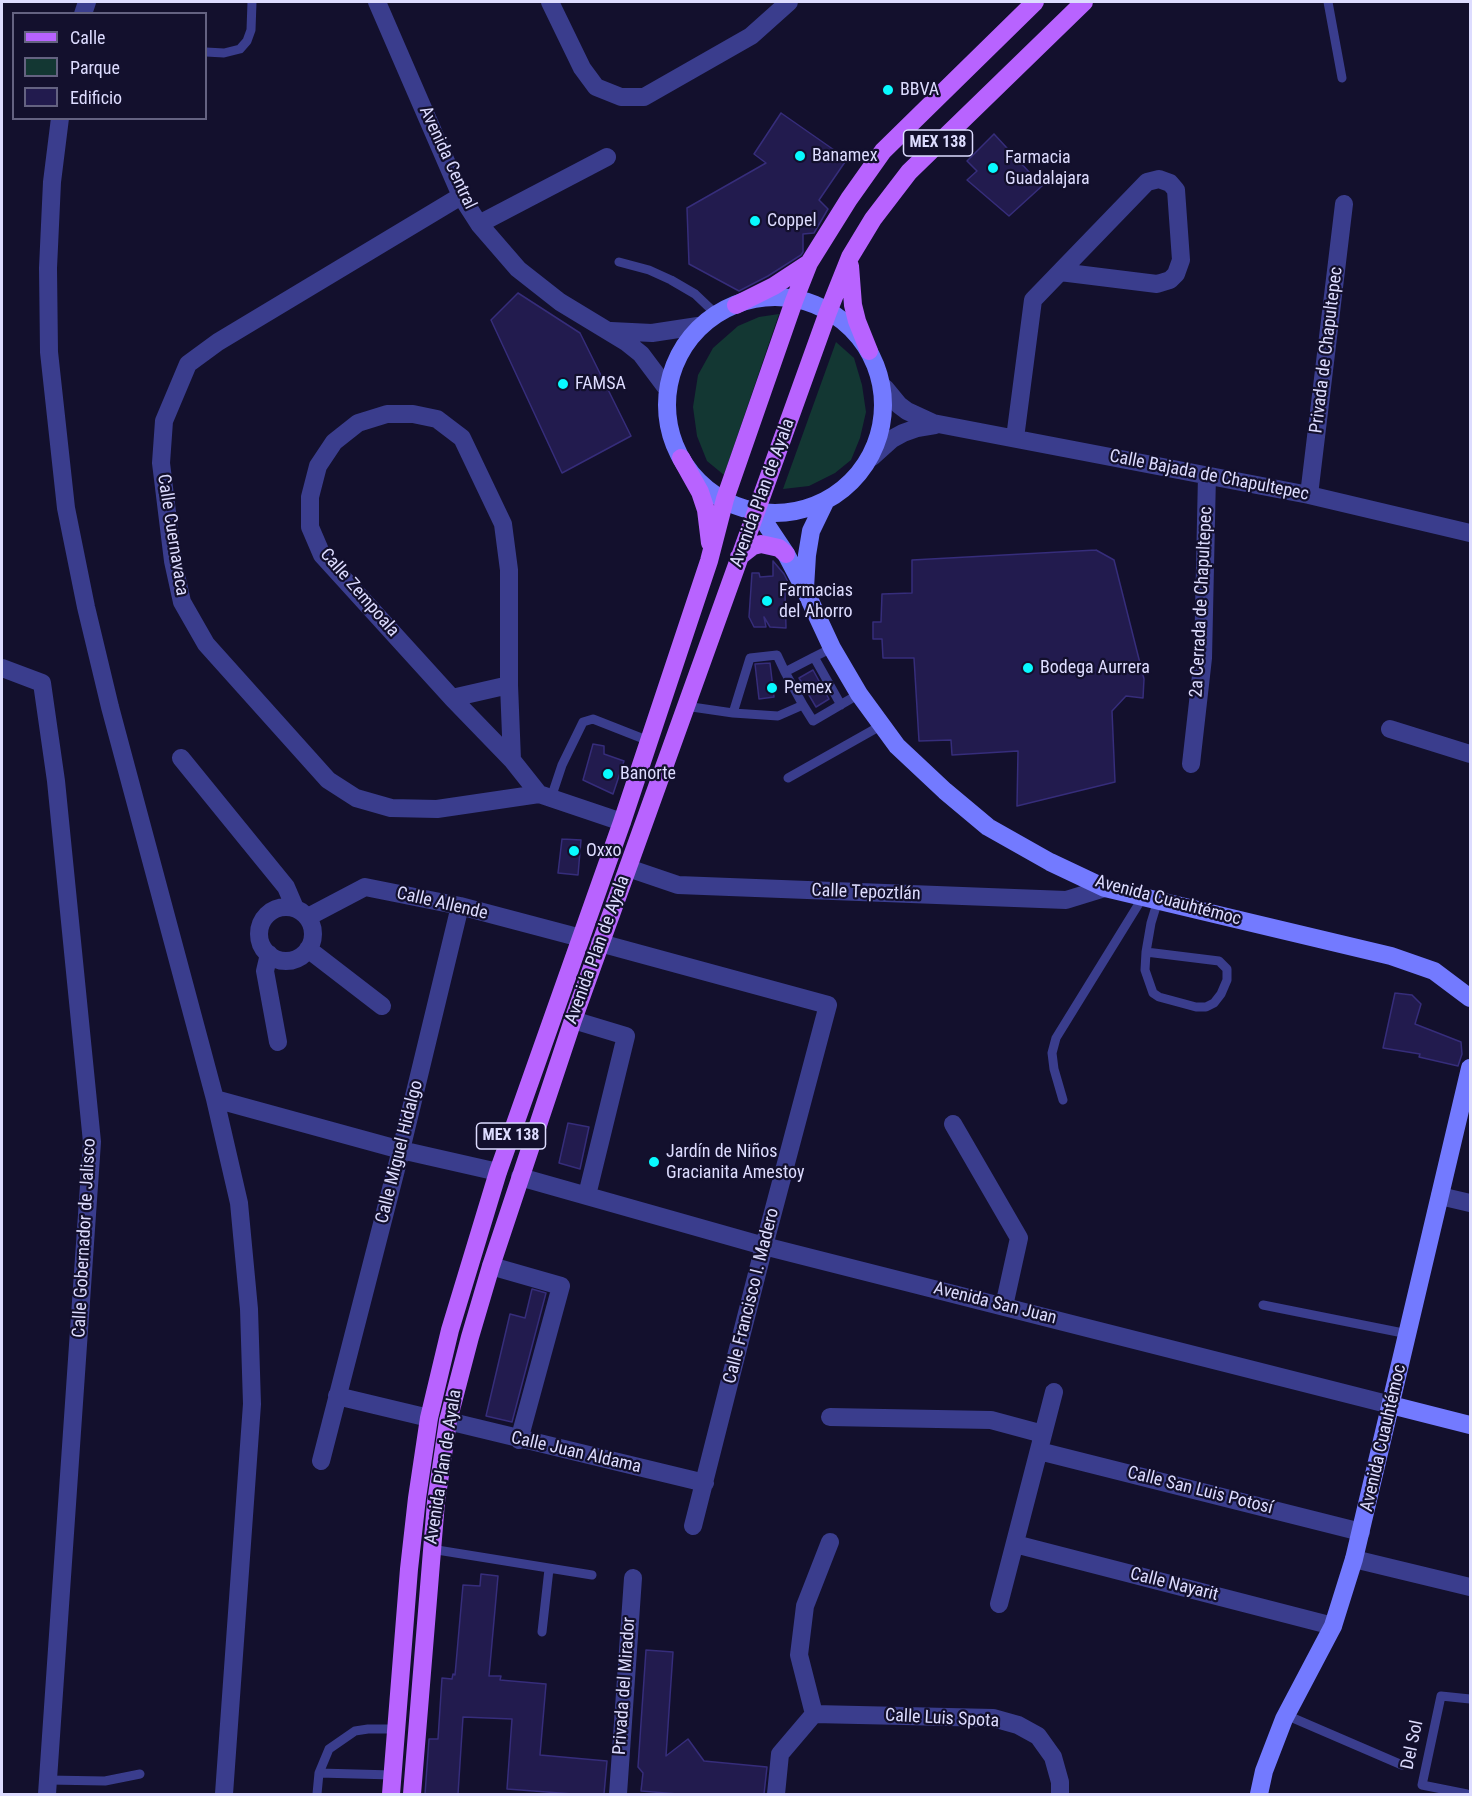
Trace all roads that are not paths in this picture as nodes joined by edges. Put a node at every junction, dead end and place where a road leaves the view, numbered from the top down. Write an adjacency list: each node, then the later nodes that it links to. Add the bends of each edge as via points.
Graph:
1 (252, 2): 8 (lane, via 251,30 240,49)
2 (377, 2): 12 (street, Avenida Central)
3 (550, 2): 4 (street, via 582,68 596,87 621,97 644,96 654,91 751,36)
4 (789, 2)
5 (1035, 2): 17 (main road, Avenida Plan de Ayala / MEX 138, via 883,151)
6 (1084, 2): 15 (main road, Avenida Plan de Ayala / MEX 138, via 909,172)
7 (1328, 2): 9 (lane)
8 (207, 52)
9 (1342, 78)
10 (60, 120): 78 (street, via 48,268 49,352 66,508 112,714)
11 (606, 157): 14 (street)
12 (461, 196): 14 (street, Avenida Central); 61 (street, Calle Cuernavaca, via 218,342 188,364 164,421 161,463 173,561 182,602 206,644 328,780 356,798 391,808 437,809)
13 (1344, 204): 33 (street, Privada de Chapultepec)
14 (479, 224): 24 (street, Avenida Central, via 518,269 560,302)
15 (850, 257): 21 (main road, Avenida Plan de Ayala / MEX 138); 25 (main road, via 853,305)
16 (619, 262): 22 (lane, via 671,280 695,294)
17 (809, 264): 19 (main road, Avenida Plan de Ayala / MEX 138); 20 (main road)
18 (1060, 272): 18 (street, via 1146,182 1160,179 1176,190 1181,260 1170,280 1157,284); 29 (street, via 1033,300)
19 (794, 301): 20 (main road, via 765,299); 21 (main road); 34 (main road, Avenida Plan de Ayala / MEX 138)
20 (736, 305): 22 (main road)
21 (828, 312): 25 (main road); 36 (main road, Avenida Plan de Ayala / MEX 138)
22 (716, 314): 23 (main road)
23 (698, 326): 24 (street, Avenida Central, via 652,333); 26 (main road, via 678,353)
24 (610, 331): 26 (street, Avenida Central, via 640,354)
25 (869, 351): 27 (main road, via 880,368)
26 (665, 386): 30 (main road, via 669,436)
27 (885, 388): 28 (street, Calle Bajada de Chapultepec, via 908,411); 31 (main road, via 887,412)
28 (946, 425): 29 (street, Calle Bajada de Chapultepec); 31 (street, Calle Bajada de Chapultepec, via 903,433)
29 (1014, 438): 32 (street, Calle Bajada de Chapultepec)
30 (681, 458): 34 (main road, via 700,482); 40 (main road, via 706,510)
31 (872, 458): 35 (main road, via 853,483)
32 (1207, 475): 33 (street, Calle Bajada de Chapultepec); 59 (street, 2a Cerrada de Chapultepec, via 1203,658)
33 (1309, 495): 37 (street, Calle Bajada de Chapultepec)
34 (725, 499): 36 (main road); 40 (main road, Avenida Plan de Ayala / MEX 138)
35 (826, 500): 36 (main road, via 791,510); 41 (main road, Avenida Cuauhtémoc, via 811,531)
36 (756, 509): 38 (main road, Avenida Cuauhtémoc); 39 (main road, Avenida Plan de Ayala / MEX 138)
37 (1470, 532)
38 (786, 554): 39 (main road, via 761,544); 41 (main road, Avenida Cuauhtémoc)
39 (739, 557): 51 (main road, Avenida Plan de Ayala / MEX 138)
40 (709, 561): 55 (main road, Avenida Plan de Ayala / MEX 138)
41 (805, 590): 42 (main road, Avenida Cuauhtémoc)
42 (831, 648): 43 (lane); 47 (main road, Avenida Cuauhtémoc)
43 (814, 657): 45 (lane); 50 (lane)
44 (2, 668): 124 (street, Calle Gobernador de Jalisco, via 42,683 56,781 92,1142)
45 (785, 672): 49 (lane); 52 (lane, via 777,655 750,658)
46 (508, 685): 48 (street); 48 (street, Calle Zempoala, via 509,570 502,524 462,438 437,419 387,414 358,423 334,442 318,466 310,497 310,527 322,555); 58 (street, Calle Zempoala)
47 (859, 693): 50 (lane); 53 (main road, Avenida Cuauhtémoc)
48 (452, 698): 58 (street, Calle Zempoala)
49 (803, 705): 50 (lane, via 813,721); 52 (lane, via 778,716)
50 (841, 705)
51 (685, 706): 52 (lane); 63 (main road, Avenida Plan de Ayala / MEX 138)
52 (733, 713)
53 (882, 725): 60 (lane); 64 (main road, Avenida Cuauhtémoc, via 897,746 988,827)
54 (1390, 729): 56 (street)
55 (649, 741): 61 (lane, via 593,719 583,722); 62 (main road, Avenida Plan de Ayala / MEX 138)
56 (1470, 754)
57 (181, 758): 67 (street, via 286,887)
58 (512, 760): 61 (street, Calle Zempoala)
59 (1191, 764)
60 (788, 778)
61 (545, 796): 62 (street, Calle Cuernavaca)
62 (622, 822): 68 (main road, Avenida Plan de Ayala / MEX 138)
63 (628, 868): 64 (street, Calle Tepoztlán, via 678,885 1066,900); 69 (main road, Avenida Plan de Ayala / MEX 138)
64 (1105, 888): 65 (main road, Avenida Cuauhtémoc)
65 (1150, 899): 71 (lane); 73 (main road, Avenida Cuauhtémoc, via 1391,956 1434,971); 79 (lane, via 1056,1038 1052,1053)
66 (460, 906): 67 (street, Calle Allende, via 365,887); 68 (street, Calle Allende); 81 (street, Calle Miguel Hidalgo)
67 (301, 913): 70 (street, via 313,928); 72 (street, via 284,907 266,916 260,935)
68 (581, 938): 82 (main road, Avenida Plan de Ayala / MEX 138)
69 (600, 943): 75 (main road, Avenida Plan de Ayala / MEX 138); 87 (street, Calle Francisco I. Madero, via 828,1005)
70 (308, 949): 72 (street, via 290,960); 74 (street)
71 (1146, 951): 71 (lane, via 1219,961 1227,969 1221,994 1206,1007 1159,997 1148,983)
72 (269, 954): 76 (street, via 265,971)
73 (1470, 998)
74 (382, 1006)
75 (573, 1020): 83 (main road, Avenida Plan de Ayala / MEX 138); 84 (street, via 626,1036)
76 (278, 1042)
77 (1470, 1068): 85 (main road, Avenida Cuauhtémoc)
78 (215, 1099): 81 (street); 125 (street, via 239,1203 249,1309 252,1404)
79 (1063, 1100)
80 (953, 1124): 90 (street, via 1019,1238)
81 (401, 1150): 82 (street); 93 (street, Calle Miguel Hidalgo)
82 (498, 1172): 96 (main road, Avenida Plan de Ayala / MEX 138, via 450,1330)
83 (520, 1177): 84 (street, Avenida San Juan); 88 (main road, Avenida Plan de Ayala / MEX 138)
84 (586, 1195): 87 (street, Avenida San Juan)
85 (1440, 1196): 86 (street); 91 (main road, Avenida Cuauhtémoc)
86 (1470, 1203)
87 (764, 1246): 90 (street, Avenida San Juan); 102 (street, Calle Francisco I. Madero)
88 (491, 1266): 97 (main road, Avenida Plan de Ayala / MEX 138); 99 (street, via 561,1286)
89 (1263, 1305): 91 (lane)
90 (1004, 1306): 94 (street, Avenida San Juan)
91 (1408, 1334): 94 (main road, Avenida Cuauhtémoc)
92 (1054, 1392): 100 (street)
93 (337, 1396): 96 (street); 101 (street, Calle Miguel Hidalgo)
94 (1391, 1405): 98 (main road, Avenida San Juan); 104 (main road, Avenida Cuauhtémoc)
95 (830, 1417): 100 (street, Calle San Luis Potosí, via 991,1420)
96 (429, 1418): 119 (main road, Avenida Plan de Ayala / MEX 138, via 409,1569)
97 (448, 1421): 99 (street, Calle Juan Aldama); 107 (main road, Avenida Plan de Ayala / MEX 138)
98 (1470, 1425)
99 (519, 1440): 102 (street, Calle Juan Aldama)
100 (1041, 1443): 104 (street, Calle San Luis Potosí); 106 (street)
101 (321, 1461)
102 (705, 1483): 103 (street, Calle Francisco I. Madero)
103 (693, 1526)
104 (1361, 1532): 108 (main road, Avenida Cuauhtémoc)
105 (830, 1542): 117 (street, via 805,1606 799,1655)
106 (1015, 1544): 113 (street); 114 (street, Calle Nayarit)
107 (431, 1549): 109 (lane); 128 (main road, Avenida Plan de Ayala / MEX 138)
108 (1354, 1559): 112 (street); 114 (main road, Avenida Cuauhtémoc)
109 (549, 1569): 110 (lane); 115 (lane)
110 (592, 1575)
111 (633, 1578): 129 (street, Privada del Mirador)
112 (1470, 1587)
113 (999, 1604)
114 (1333, 1626): 118 (main road, Avenida Cuauhtémoc)
115 (542, 1632)
116 (1470, 1699): 133 (lane, Del Sol, via 1441,1696 1422,1785)
117 (814, 1714): 130 (street, via 780,1754); 131 (street, Calle Luis Spota, via 993,1718 1018,1725 1038,1736 1053,1757)
118 (1286, 1715): 120 (lane); 132 (main road, Avenida Cuauhtémoc)
119 (396, 1729): 121 (lane, via 355,1731 342,1738 329,1749); 123 (main road, Avenida Plan de Ayala / MEX 138)
120 (1402, 1765)
121 (319, 1773): 123 (lane); 126 (lane)
122 (140, 1774): 124 (lane)
123 (393, 1774): 127 (main road, Avenida Plan de Ayala / MEX 138)
124 (48, 1787)
125 (224, 1794)
126 (317, 1794)
127 (391, 1794)
128 (412, 1794)
129 (618, 1794)
130 (776, 1794)
131 (1060, 1794)
132 (1259, 1794)
133 (1467, 1794)

